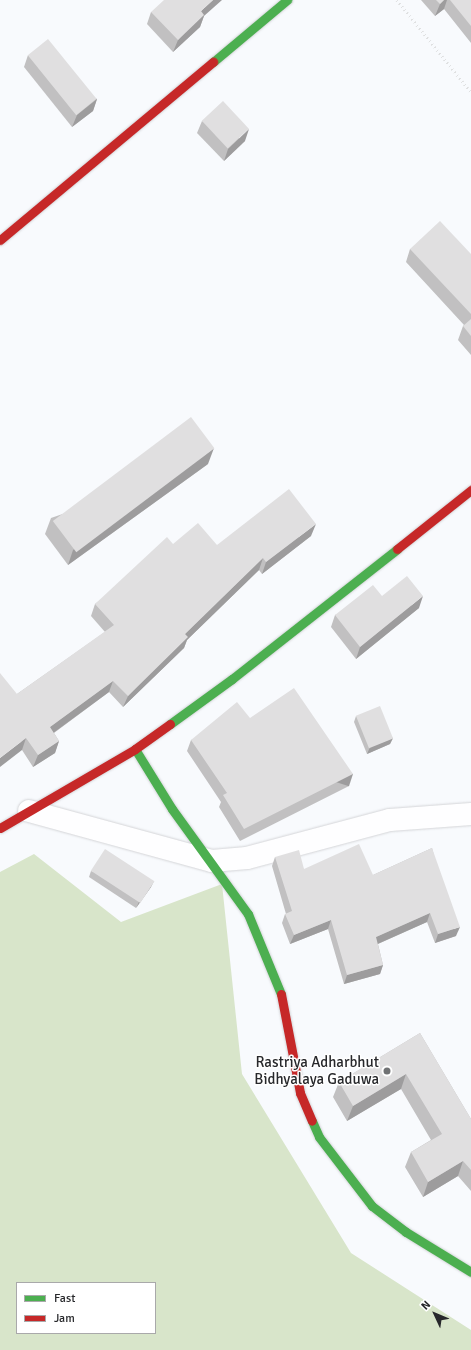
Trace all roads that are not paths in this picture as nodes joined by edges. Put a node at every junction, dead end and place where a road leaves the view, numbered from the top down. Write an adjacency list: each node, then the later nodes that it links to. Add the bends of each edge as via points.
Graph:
1 (287, 0): 2 (street)
2 (0, 240)
3 (471, 490): 4 (street, via 232,679)
4 (135, 749): 5 (street); 8 (street, via 172,809)
5 (29, 811): 7 (street); 8 (street)
6 (471, 814): 8 (street, via 390,820 247,858)
7 (0, 828)
8 (212, 861): 9 (street, via 248,914 283,1000 300,1093 319,1138 372,1206 406,1232)
9 (471, 1272)

